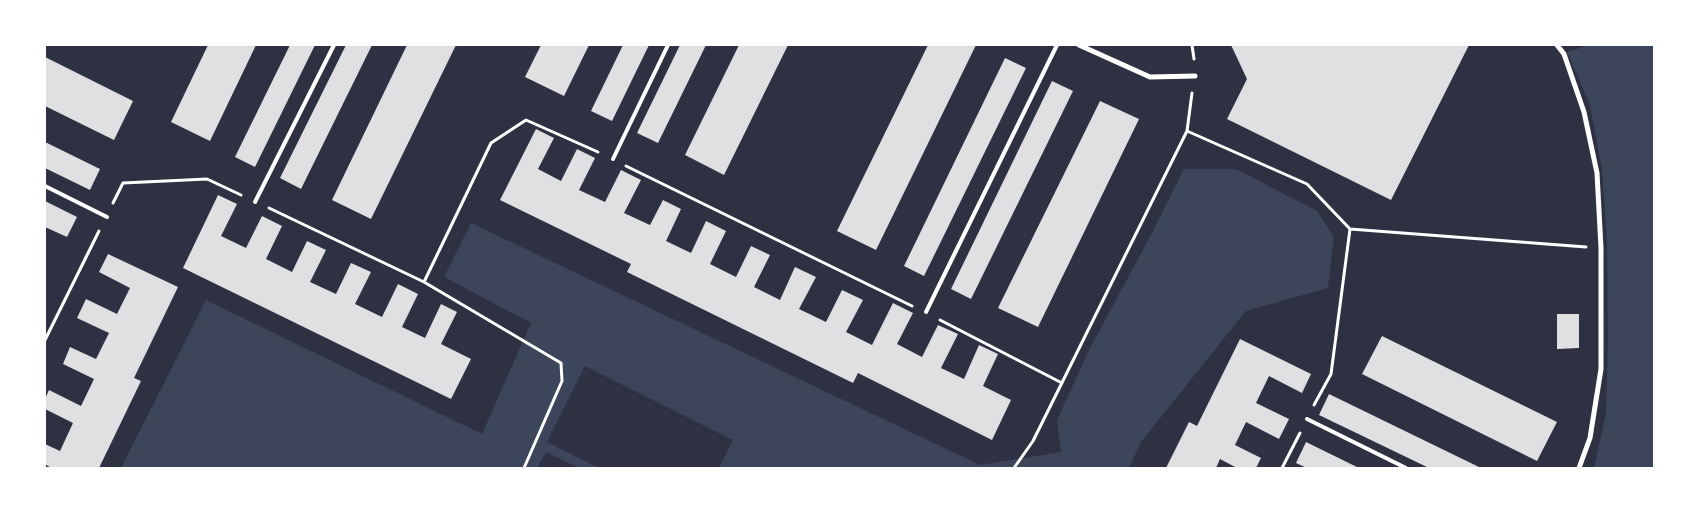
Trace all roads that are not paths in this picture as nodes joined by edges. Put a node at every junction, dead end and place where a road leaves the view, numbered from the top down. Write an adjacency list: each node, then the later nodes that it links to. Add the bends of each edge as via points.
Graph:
1 (334, 45): 9 (lane)
2 (668, 45): 7 (lane)
3 (1057, 45): 11 (lane)
4 (1079, 45): 6 (street, via 1150,77)
5 (1557, 45): 14 (street, via 1564,54 1584,112 1592,147 1597,173 1601,248 1601,369 1590,438)
6 (1195, 76)
7 (613, 159)
8 (45, 186): 10 (lane)
9 (256, 202)
10 (107, 217)
11 (926, 312)
12 (1307, 419): 13 (lane)
13 (1406, 468)
14 (1579, 468)

